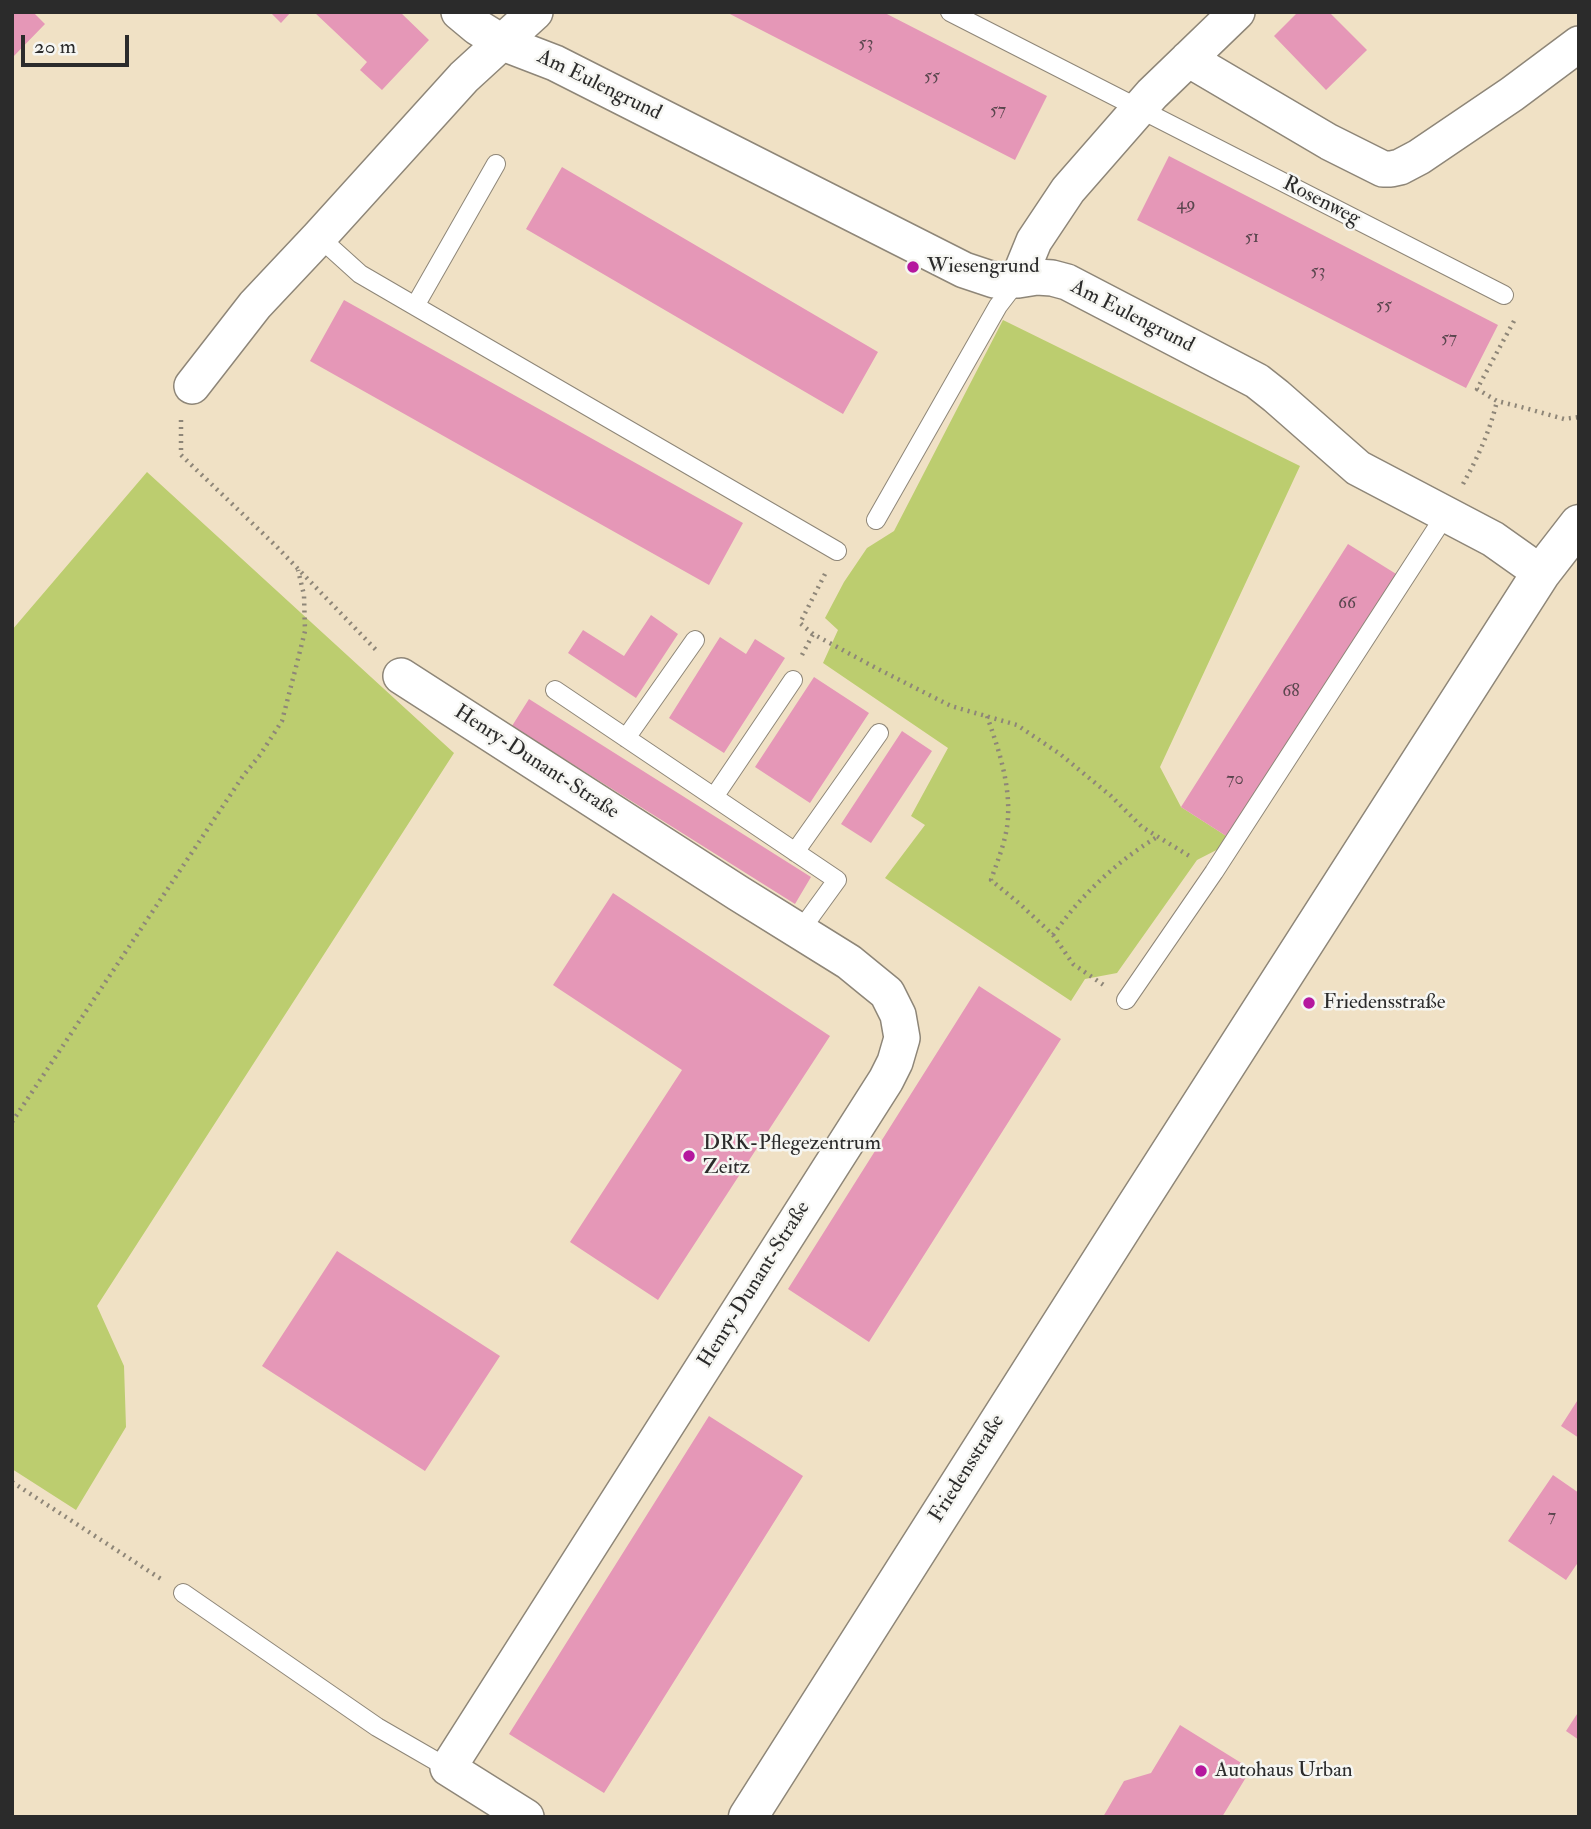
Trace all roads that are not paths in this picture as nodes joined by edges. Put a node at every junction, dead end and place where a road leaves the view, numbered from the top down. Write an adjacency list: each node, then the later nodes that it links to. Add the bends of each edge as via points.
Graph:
1 (458, 12): 5 (street)
2 (535, 12): 5 (street, Am Eulengrund)
3 (950, 12): 8 (lane)
4 (1237, 12): 7 (street)
5 (503, 43): 10 (street, via 464,77); 11 (street, Am Eulengrund, via 555,63 964,270 994,280)
6 (1579, 44): 7 (street, via 1419,157 1391,169 1329,142)
7 (1188, 59): 8 (street)
8 (1139, 108): 11 (street, via 1069,190 1034,241); 12 (lane, Rosenweg)
9 (496, 164): 13 (lane)
10 (319, 237): 13 (lane, via 360,274); 14 (street, via 255,305)
11 (1018, 280): 15 (street, Am Eulengrund, via 1037,276 1067,282 1257,381 1358,468); 16 (lane, via 998,306)
12 (1504, 295)
13 (415, 306): 18 (lane)
14 (192, 386)
15 (1447, 513): 19 (street, Am Eulengrund); 29 (lane)
16 (876, 520)
17 (1579, 524): 19 (street, Friedensstraße)
18 (837, 551)
19 (1541, 573): 33 (street, Friedensstraße)
20 (695, 640): 25 (lane)
21 (401, 676): 28 (street, Henry-Dunant-Straße)
22 (793, 680): 26 (lane)
23 (555, 690): 25 (lane)
24 (879, 733): 27 (lane)
25 (626, 738): 26 (lane)
26 (713, 797): 27 (lane)
27 (795, 852): 28 (lane, via 836,880)
28 (800, 931): 31 (street, Henry-Dunant-Straße, via 887,993 902,1038 895,1062)
29 (1126, 1000)
30 (183, 1593): 31 (lane, via 377,1727)
31 (448, 1768): 32 (street)
32 (526, 1817)
33 (748, 1817)

